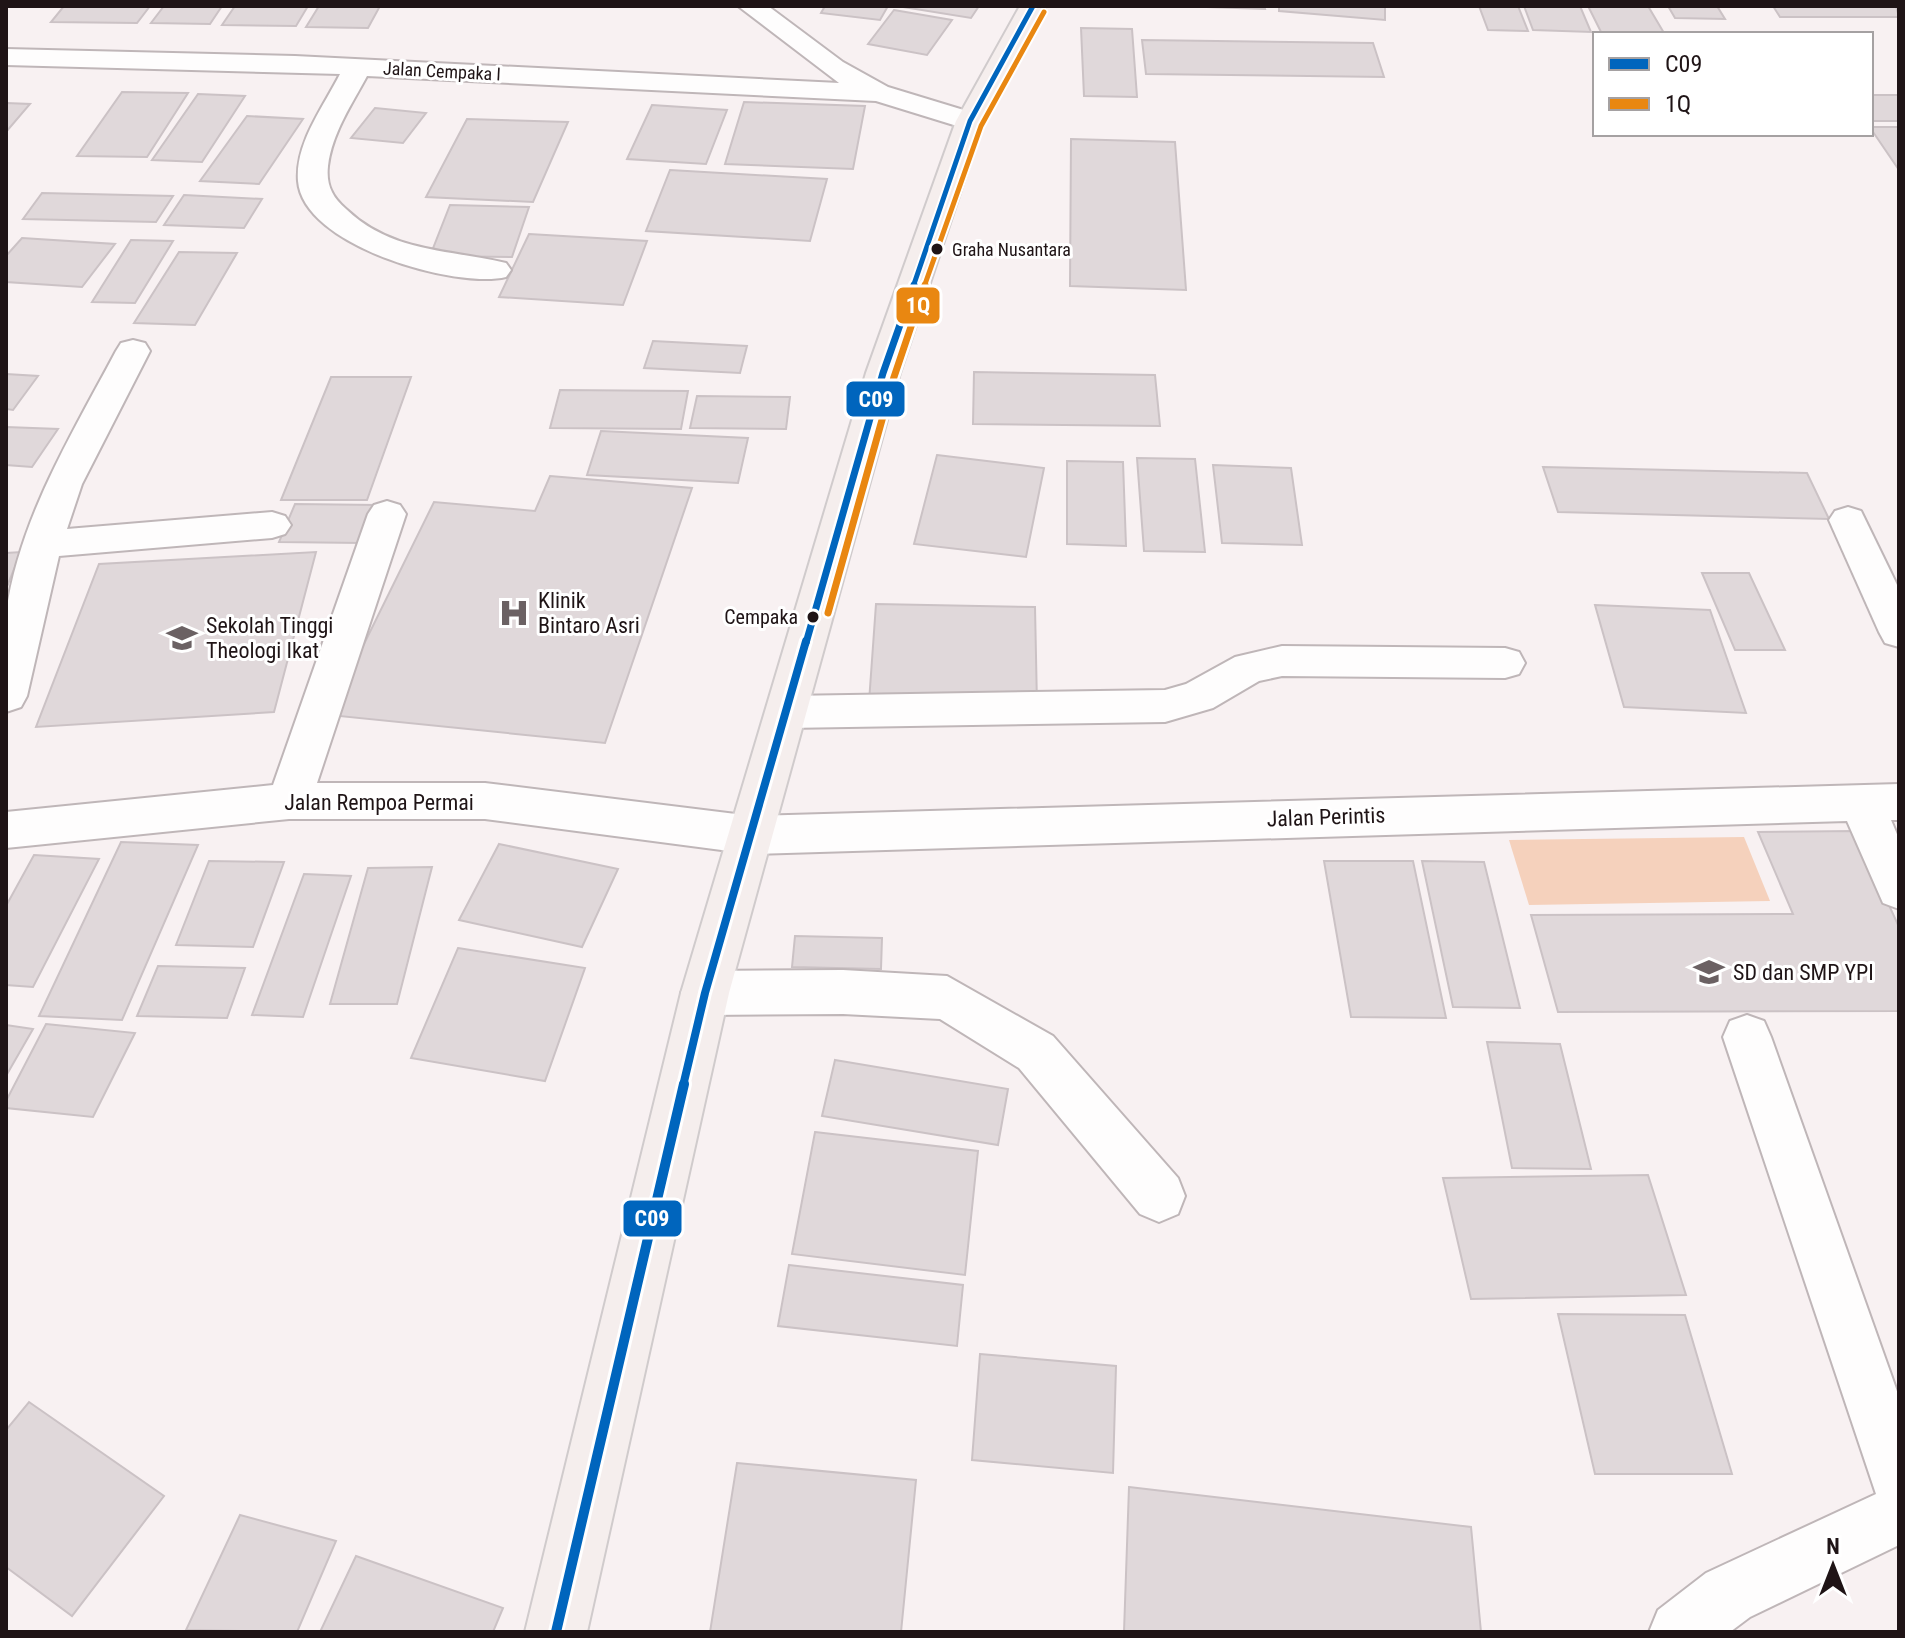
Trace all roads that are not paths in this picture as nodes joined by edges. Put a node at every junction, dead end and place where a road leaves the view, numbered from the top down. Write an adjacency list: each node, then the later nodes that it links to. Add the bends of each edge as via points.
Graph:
1 (751, 6): 5 (street, via 833,68)
2 (1033, 6): 6 (main road)
3 (6, 57): 4 (street, Jalan Cempaka I)
4 (358, 67): 5 (street, Jalan Cempaka I); 7 (street, via 316,159 313,183 322,202 346,229 380,249)
5 (878, 93): 6 (street)
6 (970, 121): 16 (main road, via 883,373)
7 (495, 270)
8 (133, 351): 12 (street, via 64,484)
9 (387, 514): 17 (street)
10 (1848, 520): 13 (street)
11 (272, 525): 12 (street)
12 (43, 544): 15 (street)
13 (1899, 632)
14 (1505, 663): 16 (street, via 1282,661 1249,668 1198,697 1165,706)
15 (6, 696)
16 (787, 712): 20 (main road)
17 (289, 801): 19 (street, Jalan Rempoa Permai); 20 (street, Jalan Rempoa Permai, via 485,801)
18 (1880, 802): 20 (street, Jalan Perintis); 21 (street)
19 (6, 830)
20 (752, 835): 22 (main road)
21 (1899, 889)
22 (705, 993): 24 (street, via 947,998 1036,1052); 27 (main road)
23 (1747, 1037): 25 (street)
24 (1159, 1196)
25 (1899, 1480)
26 (1899, 1514): 28 (street, via 1728,1595)
27 (556, 1632)
28 (1680, 1632)

